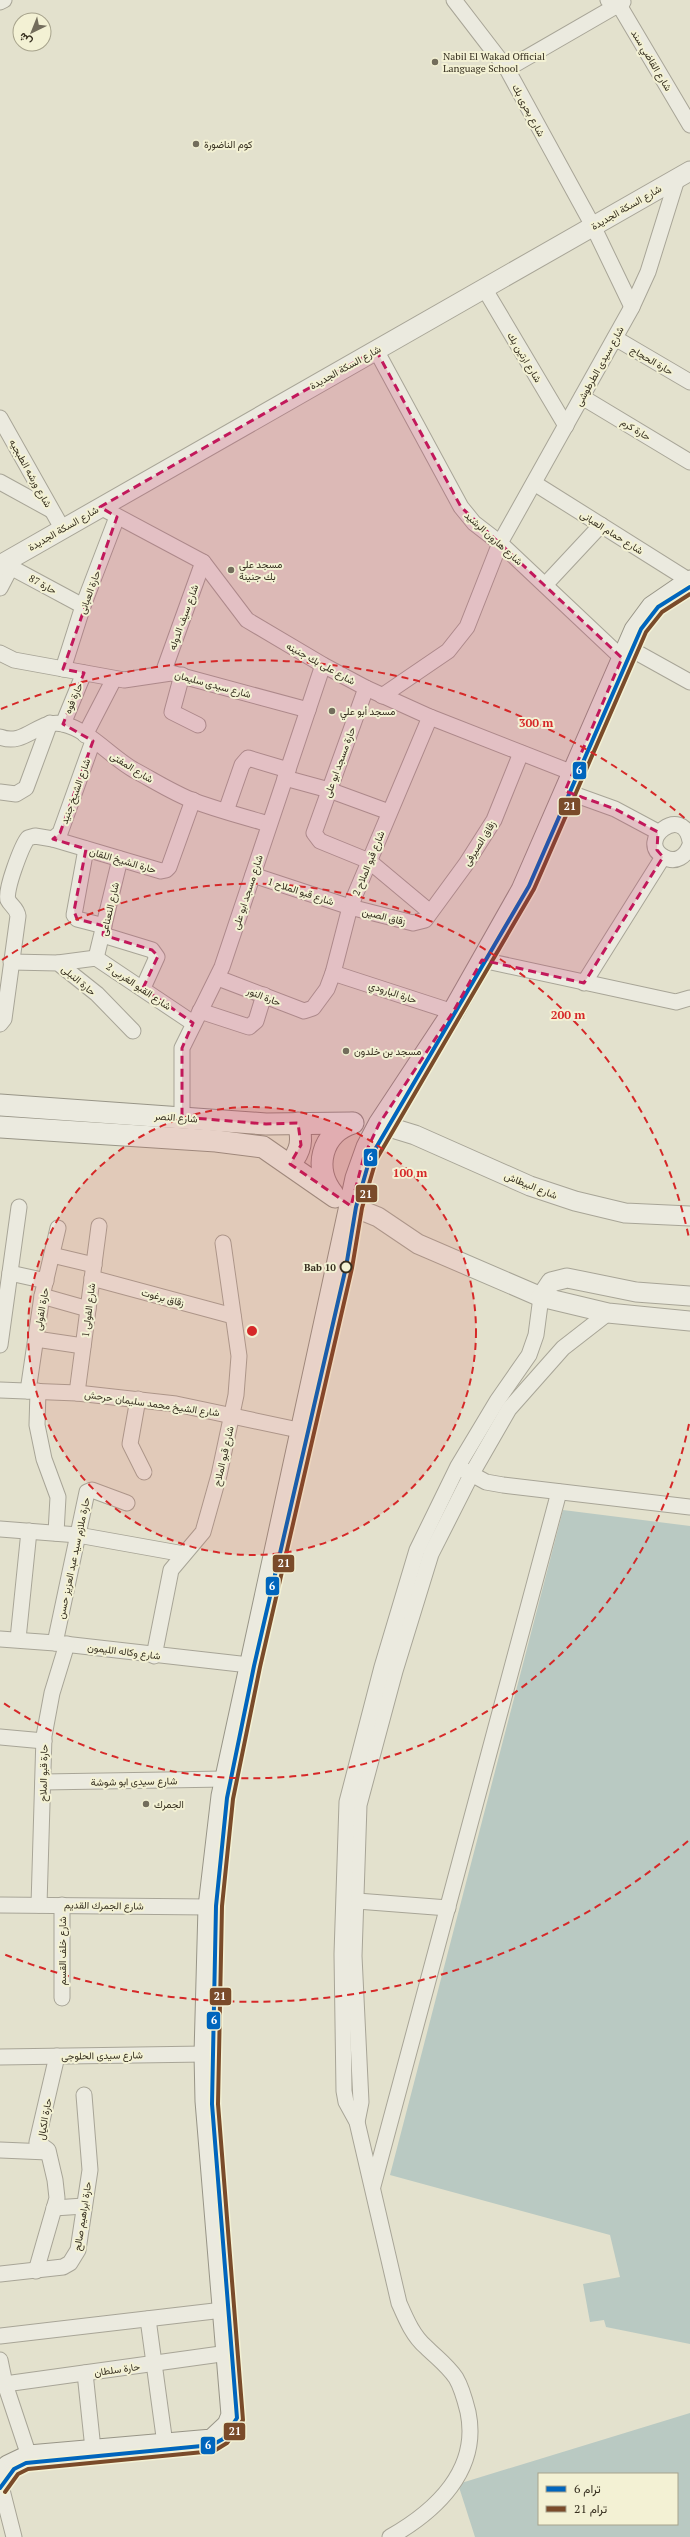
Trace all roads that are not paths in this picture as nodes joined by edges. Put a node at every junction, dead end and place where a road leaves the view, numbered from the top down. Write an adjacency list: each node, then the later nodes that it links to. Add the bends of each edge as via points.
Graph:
1 (4, 0): 3 (street)
2 (454, 0): 5 (street, شارع بحرى بك)
3 (0, 2)
4 (617, 2): 5 (street); 6 (street, شارع القاضي سند)
5 (507, 69): 8 (street, شارع بحرى بك)
6 (690, 124)
7 (683, 175): 8 (street, شارع السكة الجديدة); 10 (street, شارع سيدى الطرطوشى, via 648,272)
8 (593, 226): 9 (street, شارع السكة الجديدة); 10 (street)
9 (484, 288): 12 (street, شارع السكة الجديدة); 16 (street, شارع ارتين بك)
10 (632, 307): 11 (street, شارع سيدى الطرطوشى)
11 (615, 338): 13 (street, حارة الحجاج); 14 (street, شارع سيدى الطرطوشى)
12 (376, 350): 20 (street, شارع السكة الجديدة); 25 (street, شارع هارون الرشيد, via 461,507 474,523)
13 (690, 382)
14 (582, 397): 16 (street, شارع سيدى الطرطوشى); 17 (street, حارة كرم)
15 (0, 418): 21 (street, شارع ورشه الطبجيه)
16 (566, 426): 19 (street, شارع سيدى الطرطوشى)
17 (690, 462)
18 (0, 482): 21 (street)
19 (534, 483): 23 (street, شارع حمام العبانى); 25 (street, شارع سيدى الطرطوشى)
20 (100, 507): 22 (street, شارع على بك جنينه); 24 (street, شارع السكة الجديدة)
21 (51, 510): 24 (street, شارع ورشه الطبجيه)
22 (117, 517): 26 (street, شارع على بك جنينه); 31 (street, حارة العبانى)
23 (600, 525): 28 (street, شارع حمام العبانى); 29 (street)
24 (62, 528): 27 (street, شارع السكة الجديدة)
25 (500, 543): 29 (street, شارع هارون الرشيد); 42 (street, شارع سيدى الطرطوشى, via 468,627 459,639 448,651)
26 (203, 562): 34 (street, شارع على بك جنينه, via 247,620); 37 (street, شارع سيف الدوله)
27 (5, 565): 30 (street); 31 (street, حارة 87)
28 (690, 581): 33 (main road, via 652,607 635,630)
29 (545, 585): 33 (street, شارع هارون الرشيد)
30 (0, 588)
31 (83, 606): 35 (street, حارة العبانى)
32 (0, 653): 35 (street, شارع سيدى سليمان, via 14,660)
33 (625, 653): 40 (street, شارع هارون الرشيد); 51 (main road)
34 (323, 665): 41 (street, شارع على بك جنينه); 43 (street, شارع مسجد ابو على)
35 (63, 669): 36 (street, شارع سيدى سليمان)
36 (84, 673): 39 (street, شارع سيدى سليمان); 45 (street, حارة فوه)
37 (163, 673): 38 (street, شارع سيدى سليمان); 39 (street, شارع سيدى سليمان, via 140,678)
38 (182, 675): 43 (street, شارع سيدى سليمان); 46 (street, via 172,712)
39 (114, 679): 47 (street, شارع الشيخ جنيد)
40 (690, 682)
41 (366, 688): 42 (street, شارع على بك جنينه); 52 (street, حارة مسجد ابو على)
42 (382, 696): 44 (street, شارع على بك جنينه)
43 (308, 710): 50 (street, شارع مسجد ابو على)
44 (430, 716): 49 (street, شارع على بك جنينه); 56 (street, شارع قبو الملاح 2)
45 (57, 723): 47 (street, شارع المفتى); 48 (street, via 25,737); 53 (street, حارة فوه, via 26,788 16,794)
46 (198, 726)
47 (89, 738): 54 (street, شارع المفتى, via 133,769); 60 (street, شارع الشيخ جنيد, via 60,833)
48 (1, 741)
49 (521, 752): 51 (street, شارع على بك جنينه); 69 (street, زقاق الصيرفى, via 494,820 466,864)
50 (286, 774): 52 (street); 55 (street, via 248,758 242,765); 58 (street, شارع مسجد ابو على)
51 (569, 782): 59 (street, شارع على بك جنينه); 72 (main road, via 522,890)
52 (329, 790): 56 (street); 65 (street, حارة مسجد ابو على, via 315,836)
53 (0, 792)
54 (193, 800): 55 (street, شارع المفتى); 64 (street, حارة الشيخ اللقان, via 166,870)
55 (226, 811): 58 (street, شارع المفتى)
56 (389, 812): 65 (street, شارع قبو الملاح 2)
57 (686, 821): 59 (street, via 665,826); 61 (street)
58 (270, 824): 66 (street, شارع مسجد ابو على)
59 (658, 832): 63 (street, via 656,846)
60 (54, 839): 62 (street, حارة الشيخ اللقان); 67 (street, via 35,836 26,841)
61 (689, 848): 63 (street, via 681,858 672,860)
62 (86, 849): 64 (street, حارة الشيخ اللقان); 70 (street, via 74,915 77,919)
63 (663, 857): 77 (street)
64 (120, 859): 70 (street, شارع النعناعى)
65 (369, 861): 68 (street, شارع قبو الملاح 2); 69 (street)
66 (252, 875): 68 (street, شارع قبو الملاح 1); 76 (street, شارع مسجد ابو على)
67 (4, 899): 73 (street, via 17,911 18,916)
68 (350, 907): 69 (street, زقاق الصين, via 412,923); 75 (street, شارع قبو الملاح 2)
69 (425, 917)
70 (104, 931): 71 (street, شارع النعناعى); 78 (street, via 155,953 157,957)
71 (96, 958): 74 (street, شارع القبو الغربى 2); 78 (street, شارع القبو الغربى 2)
72 (482, 960): 77 (street); 82 (main road)
73 (11, 962): 74 (street, حارة النبلى); 84 (street)
74 (58, 963): 85 (street, حارة النبلى, via 96,994)
75 (334, 973): 81 (street, شارع قبو الملاح 2, via 327,988); 82 (street, حارة البارودي)
76 (218, 978): 79 (street, حارة النور); 83 (street, شارع مسجد ابو على)
77 (584, 983): 80 (street, via 676,1002)
78 (143, 988): 83 (street, شارع القبو الغربى 2)
79 (264, 995): 81 (street, حارة النور, via 304,1011); 83 (street, شارع القبو الغربى 2, via 256,1021 249,1027)
80 (690, 998)
81 (310, 1010)
82 (453, 1012): 90 (main road)
83 (197, 1017): 87 (street, شارع مسجد ابو على, via 182,1048)
84 (2, 1021)
85 (133, 1032)
86 (0, 1106): 87 (main road, شارع النصر)
87 (182, 1117): 88 (main road, شارع النصر, via 266,1124)
88 (298, 1123): 89 (main road, شارع النصر); 92 (main road, via 301,1145)
89 (351, 1123): 90 (main road, شارع النصر, via 359,1121); 93 (main road, via 330,1138 321,1162 322,1175 327,1187)
90 (379, 1124): 93 (main road, via 364,1156); 95 (street, شارع البيطاش, via 415,1135 530,1186 575,1201 625,1213)
91 (0, 1127): 92 (main road, via 248,1144 263,1147)
92 (290, 1164): 93 (main road)
93 (351, 1205): 105 (street, via 418,1244); 119 (main road)
94 (19, 1207): 101 (street)
95 (685, 1213)
96 (99, 1226): 100 (street, شارع الفولى 1)
97 (58, 1228): 99 (street, حارة الفولى)
98 (223, 1243): 109 (street, شارع قبو الملاح)
99 (52, 1255): 100 (street, زقاق برغوت); 102 (street, حارة الفولى)
100 (93, 1271): 107 (street, شارع الفولى 1); 109 (street, زقاق برغوت)
101 (10, 1273): 102 (street); 106 (street)
102 (46, 1281): 103 (street, حارة الفولى)
103 (42, 1296): 107 (street); 111 (street, حارة الفولى)
104 (690, 1296): 105 (street, via 636,1292 567,1278 551,1282)
105 (541, 1297): 108 (street); 120 (street, via 536,1335 529,1355 497,1401)
106 (3, 1301): 112 (street)
107 (88, 1309): 113 (street, شارع الفولى 1)
108 (608, 1313): 110 (street); 122 (street, via 563,1348 537,1375 509,1409)
109 (233, 1316): 118 (street, شارع قبو الملاح, via 239,1374)
110 (690, 1321)
111 (36, 1339): 113 (street); 115 (street, حارة الفولى)
112 (0, 1345)
113 (83, 1346): 116 (street, شارع الفولى 1)
114 (0, 1390): 115 (street, شارع الشيخ محمد سليمان حرحش)
115 (33, 1391): 116 (street, شارع الشيخ محمد سليمان حرحش); 128 (street, حارة الفولى, via 44,1459 58,1497)
116 (77, 1393): 117 (street, شارع الشيخ محمد سليمان حرحش)
117 (138, 1400): 118 (street, شارع الشيخ محمد سليمان حرحش); 121 (street, via 130,1444)
118 (232, 1415): 119 (street, شارع الشيخ محمد سليمان حرحش); 130 (street, شارع قبو الملاح, via 203,1532)
119 (303, 1431): 135 (main road)
120 (458, 1466): 122 (street); 136 (street, via 417,1550)
121 (144, 1472)
122 (471, 1475): 123 (street, via 486,1482); 136 (street, via 431,1554)
123 (559, 1492): 125 (street); 146 (street)
124 (127, 1503): 129 (street, حارة ملازم سيد عبد العزيز حسن, via 89,1490)
125 (690, 1507)
126 (0, 1529): 127 (street)
127 (29, 1531): 128 (street); 132 (street)
128 (56, 1533): 129 (street)
129 (78, 1534): 130 (street); 133 (street, حارة ملازم سيد عبد العزيز حسن)
130 (184, 1554): 134 (street, شارع قبو الملاح, via 171,1570)
131 (0, 1639): 132 (street, شارع وكاله الليمون)
132 (18, 1639): 133 (street, شارع وكاله الليمون)
133 (61, 1643): 134 (street, شارع وكاله الليمون); 138 (street, حارة قبو الملاح)
134 (154, 1656): 135 (street, شارع وكاله الليمون)
135 (249, 1665): 139 (main road)
136 (389, 1669): 141 (street, via 359,1805); 152 (street, via 347,1802 342,1954 344,2091 346,2102)
137 (0, 1737): 138 (street)
138 (44, 1741): 140 (street, حارة قبو الملاح)
139 (225, 1779): 140 (street, شارع سيدى ابو شوشة); 145 (main road)
140 (43, 1782): 143 (street, حارة قبو الملاح)
141 (357, 1901): 146 (street); 152 (street, via 354,1956 361,2102)
142 (0, 1905): 143 (street, شارع الجمرك القديم)
143 (39, 1905): 144 (street, شارع الجمرك القديم)
144 (62, 1905): 145 (street, شارع الجمرك القديم); 147 (street, شارع خلف القسم)
145 (209, 1907): 148 (main road)
146 (448, 1908): 155 (street)
147 (62, 1998)
148 (205, 2054): 149 (street, شارع سيدى الحلوجى); 160 (main road, via 212,2183)
149 (57, 2056): 150 (street, شارع سيدى الحلوجى); 154 (street, حارة الكيال, via 38,2142)
150 (0, 2057)
151 (84, 2095): 156 (street, حارة ابراهيم صالح, via 90,2170)
152 (357, 2122): 155 (street)
153 (0, 2150): 154 (street)
154 (48, 2152): 157 (street, حارة الكيال, via 57,2198)
155 (373, 2189): 174 (street, via 399,2303 409,2326 421,2342 445,2363 456,2379 465,2397 471,2437 460,2474 449,2491 419,2518)
156 (84, 2206): 157 (street); 158 (street, حارة ابراهيم صالح, via 78,2250 74,2259 64,2267)
157 (54, 2208): 158 (street, حارة الكيال)
158 (36, 2271): 159 (street, حارة ابراهيم صالح)
159 (0, 2274)
160 (223, 2310): 161 (street); 163 (main road)
161 (148, 2319): 162 (street); 165 (street)
162 (0, 2336)
163 (228, 2353): 165 (street, حارة سلطان); 168 (main road, via 232,2404 232,2415 228,2425 212,2440)
164 (0, 2360): 167 (street)
165 (154, 2363): 166 (street, حارة سلطان); 168 (street)
166 (85, 2373): 167 (street, حارة سلطان); 169 (street)
167 (5, 2384): 170 (street)
168 (165, 2444): 169 (main road)
169 (93, 2449): 170 (main road)
170 (30, 2456): 171 (main road, via 8,2466)
171 (0, 2474)
172 (0, 2482): 173 (street)
173 (14, 2537)
174 (390, 2537)

